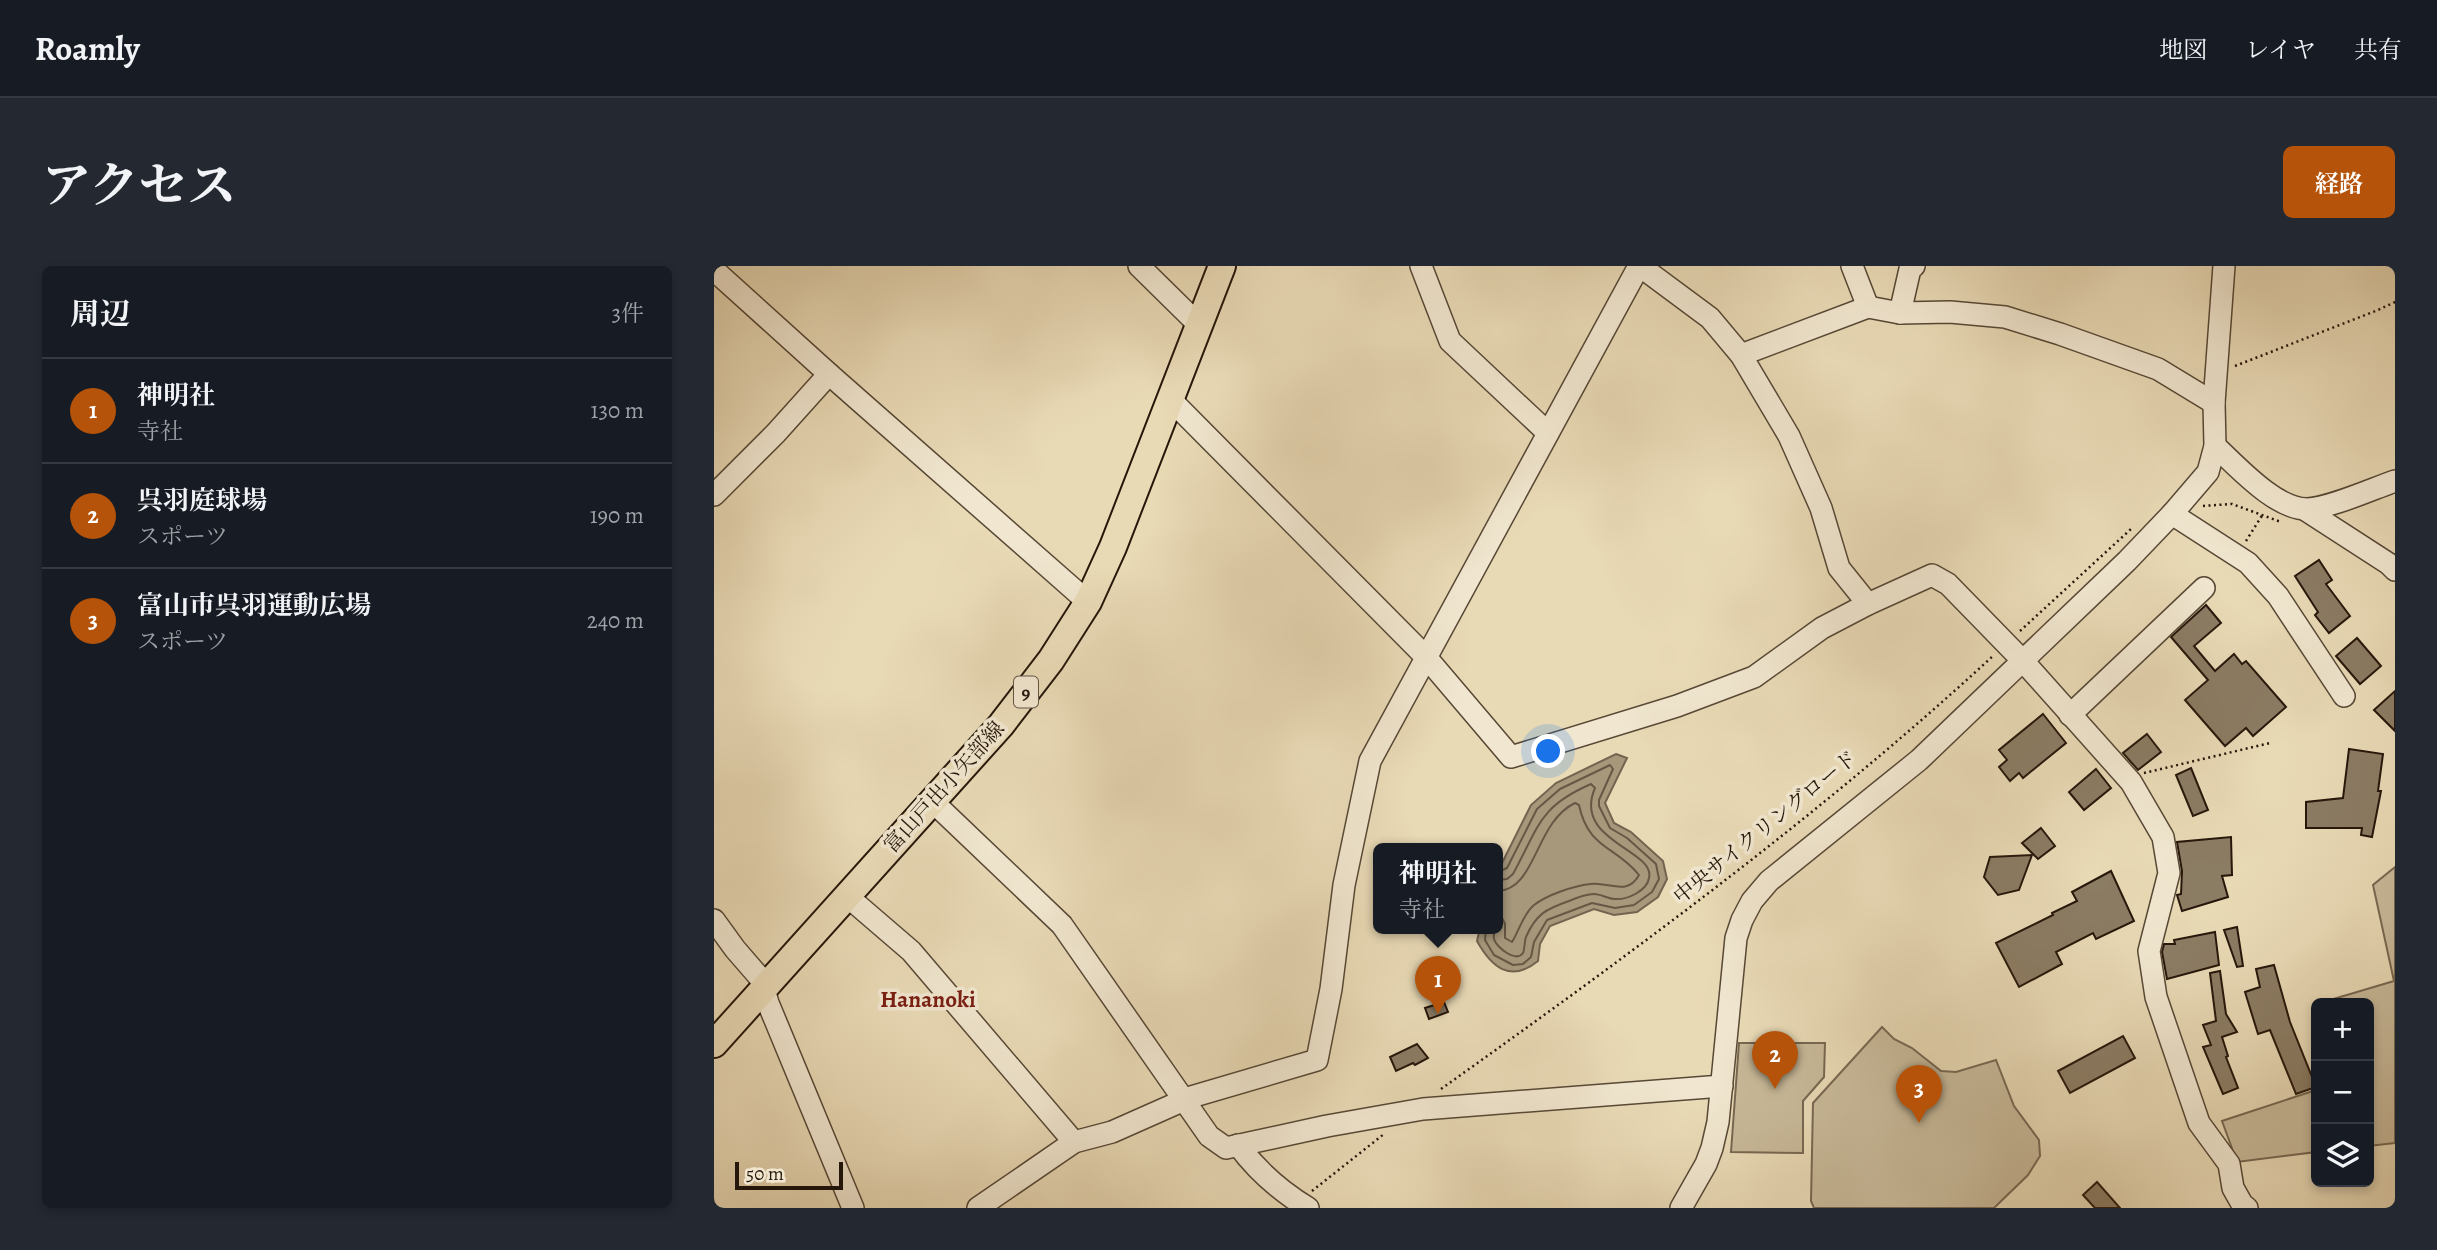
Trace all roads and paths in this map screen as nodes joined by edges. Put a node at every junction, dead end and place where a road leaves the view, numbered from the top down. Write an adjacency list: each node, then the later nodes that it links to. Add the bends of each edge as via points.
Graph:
1 (1139, 266): 12 (street)
2 (1222, 266): 12 (main road, 富山戸出小矢部線 / 9)
3 (1421, 266): 18 (street, via 1450,341)
4 (1639, 266): 13 (street, via 1710,318); 18 (street)
5 (1852, 266): 10 (street)
6 (1914, 266): 11 (street)
7 (2224, 266): 15 (street)
8 (714, 270): 14 (street)
9 (2395, 302): 15 (path)
10 (1868, 307): 11 (street); 13 (street)
11 (1900, 313): 17 (street, via 2005,317 2158,369)
12 (1199, 324): 16 (main road, 富山戸出小矢部線 / 9)
13 (1741, 355): 30 (street, via 1794,448 1821,508 1839,568)
14 (829, 374): 21 (street); 29 (street)
15 (2216, 374): 17 (street)
16 (1169, 398): 29 (main road, 富山戸出小矢部線 / 9); 32 (street)
17 (2214, 403): 19 (street)
18 (1548, 433): 32 (street)
19 (2215, 446): 22 (street); 24 (street, via 2208,472)
20 (2395, 481): 23 (street)
21 (714, 495)
22 (2269, 507): 23 (street); 24 (path, via 2193,506); 26 (path)
23 (2304, 509): 27 (street)
24 (2174, 512): 26 (street); 33 (street)
25 (2138, 524): 31 (path, 中央サイクリングロード)
26 (2236, 555): 34 (street, via 2278,596)
27 (2395, 570)
28 (2204, 588): 35 (street)
29 (1088, 602): 38 (main road, 富山戸出小矢部線 / 9, via 1052,660 1001,725)
30 (1868, 604): 31 (street, via 1931,575 1948,584); 32 (street, via 1822,628 1754,677 1511,757)
31 (2005, 645): 33 (street); 44 (path, 中央サイクリングロード, via 1824,802 1695,906)
32 (1426, 657): 45 (street, via 1370,761 1344,885 1317,1060)
33 (2023, 661): 35 (street); 43 (street, via 1919,760 1769,881 1752,901 1733,953)
34 (2344, 696)
35 (2070, 715): 37 (street)
36 (2270, 743): 37 (path)
37 (2127, 778): 49 (street, via 2163,837 2169,873 2150,951 2156,997 2199,1123 2230,1164)
38 (931, 800): 39 (main road, 富山戸出小矢部線 / 9); 45 (street, via 1062,925)
39 (847, 896): 41 (main road, 富山戸出小矢部線 / 9); 47 (street, via 911,951)
40 (714, 920): 41 (street)
41 (764, 989): 42 (main road, 富山戸出小矢部線 / 9); 51 (street)
42 (714, 1044)
43 (1721, 1086): 46 (street); 53 (street, via 1712,1148)
44 (1438, 1092)
45 (1184, 1101): 47 (street, via 1112,1132); 48 (street, via 1209,1136 1226,1148)
46 (1414, 1111): 48 (street); 50 (path)
47 (1074, 1142): 52 (street)
48 (1238, 1145): 50 (street, via 1276,1187)
49 (2231, 1198): 54 (street)
50 (1303, 1205)
51 (852, 1208)
52 (978, 1208)
53 (1681, 1208)
54 (2247, 1208)

